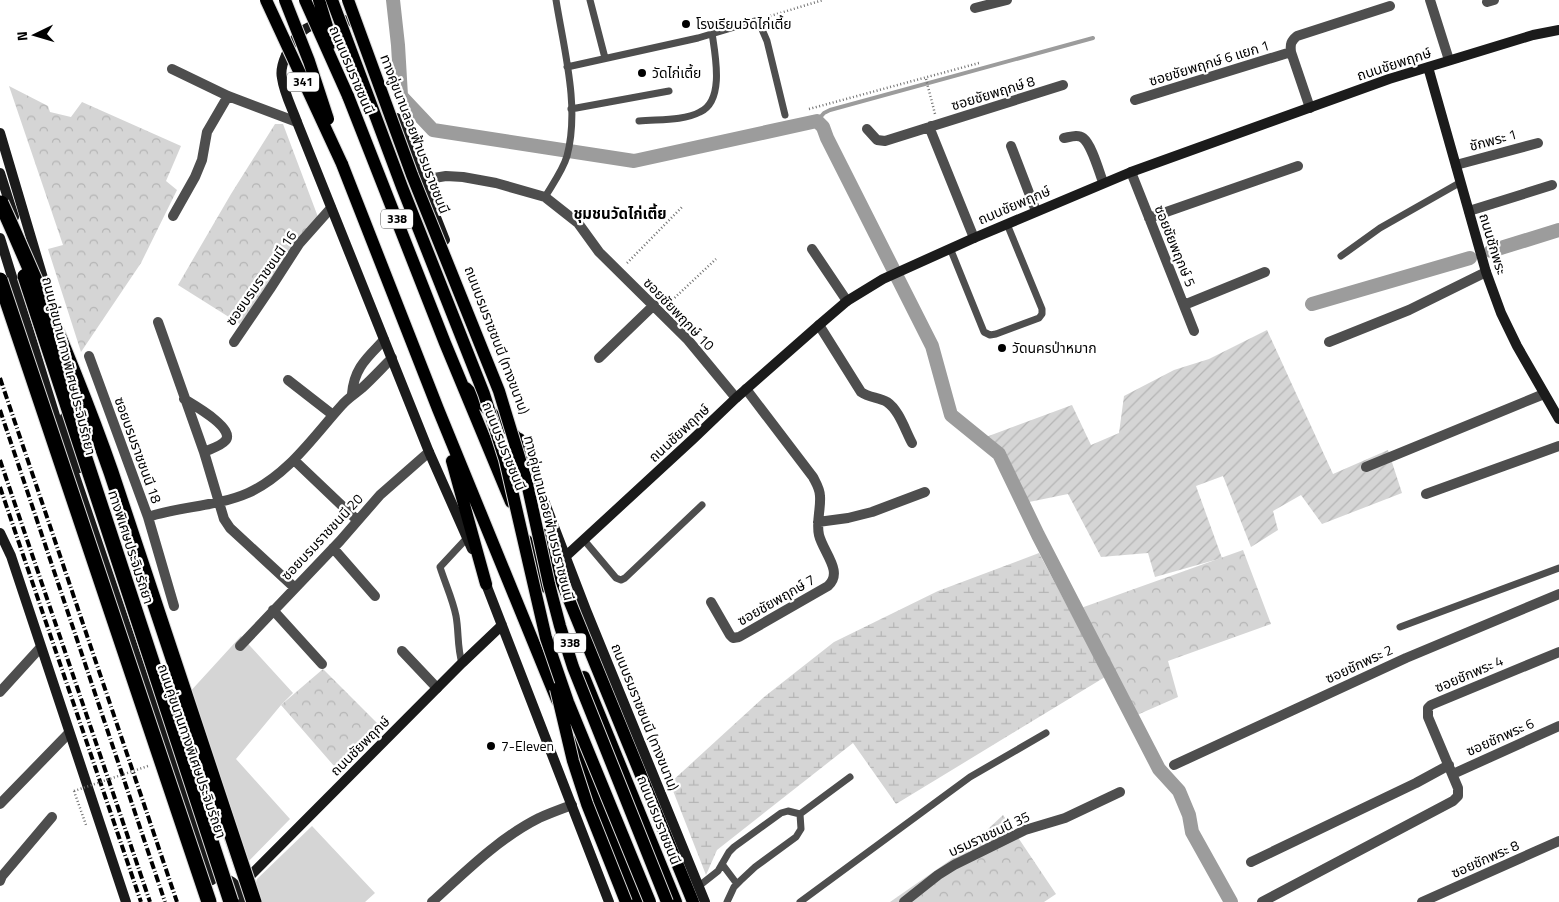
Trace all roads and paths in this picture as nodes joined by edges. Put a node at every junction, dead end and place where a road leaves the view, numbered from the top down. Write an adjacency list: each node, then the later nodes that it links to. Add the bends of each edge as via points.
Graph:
1 (266, 0): 42 (main road, 341, bridge)
2 (285, 0): 42 (main road, 338, bridge, via 309,61)
3 (305, 0): 28 (main road, ถนนบรมราชชนนี / 338, bridge)
4 (319, 0): 28 (main road, bridge)
5 (332, 0): 125 (main road, ทางคู่ขนานลอยฟ้าบรมราชชนนี, bridge, via 492,419 515,501)
6 (348, 0): 107 (main road, ทางคู่ขนานลอยฟ้าบรมราชชนนี, bridge, via 412,174 499,391)
7 (556, 0): 21 (lane)
8 (590, 0): 18 (lane)
9 (823, 0): 14 (path)
10 (1007, 0): 13 (street)
11 (1430, 0): 19 (street)
12 (1390, 6): 17 (street, via 1297,36 1290,46)
13 (975, 8)
14 (758, 20): 16 (lane); 33 (lane, via 767,41)
15 (1559, 30): 19 (main road, ถนนชัยพฤกษ์)
16 (712, 33): 18 (lane); 34 (lane, via 716,89 710,103 702,112 687,116)
17 (1291, 52): 29 (street, ซอยชัยพฤกษ์ 6 แยก 1); 30 (street)
18 (605, 58): 21 (lane)
19 (1449, 60): 22 (main road, ถนนชัยพฤกษ์)
20 (978, 64): 24 (path)
21 (567, 67): 31 (lane)
22 (1428, 67): 30 (main road, ถนนชัยพฤกษ์); 43 (main road, ถนนชักพระ)
23 (172, 69): 27 (street)
24 (926, 79): 32 (path); 36 (path)
25 (1064, 85): 36 (street, ซอยชัยพฤกษ์ 8)
26 (669, 91): 31 (lane)
27 (228, 96): 35 (street); 57 (street, via 211,122 204,140 202,160)
28 (348, 96): 83 (main road, ถนนบรมราชชนนี / 338)
29 (1135, 100)
30 (1310, 108): 45 (main road, ถนนชัยพฤกษ์)
31 (571, 109): 51 (lane, via 571,136 566,158)
32 (809, 109)
33 (785, 115)
34 (639, 121)
35 (297, 122): 47 (main road, ถนนบรมราชชนนี (ทางขนาน) / 338, via 281,77 290,44 316,23 335,19 352,21 366,38); 54 (main road)
36 (934, 125): 37 (street, ซอยชัยพฤกษ์ 8, via 885,141 877,140); 61 (street, via 930,129)
37 (867, 129)
38 (0, 133): 92 (main road, via 43,278)
39 (1064, 138): 48 (street, via 1083,138)
40 (1538, 143): 43 (street, ชักพระ 1)
41 (1011, 146): 55 (street)
42 (342, 164): 89 (main road, 338)
43 (1456, 165): 49 (main road, ถนนชักพระ)
44 (1298, 166): 58 (street)
45 (1131, 172): 48 (main road, ถนนชัยพฤกษ์); 58 (street, ซอยชัยพฤกษ์ 5)
46 (0, 173): 92 (main road, ถนนคู่ขนานทางพิเศษประจิมรัถยา, bridge, via 32,275)
47 (422, 180): 51 (street, via 463,176); 93 (main road, ถนนบรมราชชนนี (ทางขนาน) / 338)
48 (1103, 182): 55 (main road, ถนนชัยพฤกษ์)
49 (1460, 182): 56 (main road, ถนนชักพระ); 64 (lane, via 1380,228)
50 (1552, 185): 56 (street)
51 (545, 197): 66 (street, ซอยชัยพฤกษ์ 10, via 578,223 599,252)
52 (1, 203): 158 (highway, ทางพิเศษประจิมรัถยา, bridge); 160 (highway, bridge, via 92,416)
53 (682, 206): 66 (path)
54 (332, 208): 76 (main road); 77 (street, ซอยบรมราชชนนี 16, via 299,244)
55 (1036, 211): 59 (main road, ถนนชัยพฤกษ์)
56 (1469, 212): 68 (main road, ถนนชักพระ)
57 (173, 216)
58 (1149, 218): 71 (street, ซอยชัยพฤกษ์ 5)
59 (1007, 224): 61 (main road, ถนนชัยพฤกษ์); 62 (lane, via 1042,309 1039,318 996,334 984,332)
60 (0, 238): 150 (main road, via 60,435)
61 (974, 238): 62 (main road, ถนนชัยพฤกษ์)
62 (950, 248): 70 (main road, ถนนชัยพฤกษ์, via 883,279)
63 (812, 249): 70 (street)
64 (1342, 256)
65 (716, 259): 72 (path)
66 (619, 271): 72 (street, ซอยชัยพฤกษ์ 10)
67 (1265, 272): 71 (street)
68 (1486, 272): 78 (street, via 1409,310); 86 (main road, ถนนชักพระ, via 1501,313)
69 (0, 280): 157 (highway, bridge)
70 (847, 301): 74 (main road, ถนนชัยพฤกษ์)
71 (1184, 305): 75 (street, ซอยชัยพฤกษ์ 5)
72 (657, 308): 81 (street); 87 (street, ซอยชัยพฤกษ์ 10)
73 (158, 322): 88 (street)
74 (818, 325): 84 (main road, ถนนชัยพฤกษ์); 94 (street, via 861,392 894,408)
75 (1194, 331)
76 (384, 340): 80 (main road); 85 (street, ซอยบรมราชชนนี 18, via 360,365)
77 (234, 342)
78 (1329, 342)
79 (88, 356): 104 (street, ซอยบรมราชชนนี 18)
80 (392, 358): 85 (street, ซอยบรมราชชนนี 18, via 361,390); 97 (main road)
81 (600, 358)
82 (288, 380): 91 (street)
83 (462, 384): 93 (main road); 167 (main road, ถนนบรมราชชนนี / 338)
84 (746, 389): 87 (main road, ถนนชัยพฤกษ์); 108 (street, ซอยชัยพฤกษ์ 7, via 814,477 820,496)
85 (352, 394): 91 (street, ซอยบรมราชชนนี 18)
86 (1544, 394): 90 (main road, ถนนชักพระ); 99 (street)
87 (736, 398): 111 (main road, ถนนชัยพฤกษ์)
88 (184, 399): 96 (street); 96 (street, via 209,415 226,432 225,441)
89 (438, 409): 116 (main road); 164 (main road, 338)
90 (1558, 413)
91 (333, 415): 98 (street, ซอยบรมราชชนนี 18)
92 (68, 433): 150 (main road, ถนนคู่ขนานทางพิเศษประจิมรัถยา, via 212,851)
93 (522, 443): 114 (main road, ถนนบรมราชชนนี (ทางขนาน) / 338)
94 (912, 443)
95 (1559, 446): 101 (street)
96 (204, 452): 102 (street)
97 (429, 452): 105 (street, ซอยบรมราชชนนี 20); 110 (main road)
98 (294, 460): 102 (street, ซอยบรมราชชนนี 18, via 250,492); 105 (street)
99 (1366, 468)
100 (925, 492): 108 (street, via 872,512)
101 (1426, 494)
102 (218, 502): 104 (street, ซอยบรมราชชนนี 18); 117 (street, via 230,528)
103 (702, 504): 111 (lane, via 621,580)
104 (148, 517): 121 (street)
105 (357, 520): 112 (street, ซอยบรมราชชนนี 20)
106 (0, 522): 113 (main road)
107 (537, 522): 166 (main road, ทางคู่ขนานลอยฟ้าบรมราชชนนี, bridge, via 560,626 573,667); 168 (main road, bridge)
108 (818, 522): 120 (street, ซอยชัยพฤกษ์ 7, via 820,538 834,571 833,581 828,586 734,638)
109 (0, 533): 113 (main road)
110 (467, 538): 116 (main road); 130 (lane, via 440,567 456,614)
111 (584, 540): 114 (main road, ถนนชัยพฤกษ์)
112 (332, 548): 117 (street, ซอยบรมราชชนนี 20); 119 (street)
113 (11, 556): 127 (main road)
114 (565, 557): 153 (main road, ถนนบรมราชชนนี (ทางขนาน) / 338)
115 (1559, 568): 124 (lane)
116 (486, 584): 123 (main road)
117 (295, 588): 122 (street, ซอยบรมราชชนนี 20)
118 (1559, 594): 137 (street, ซอยชักพระ 2, via 1406,658)
119 (375, 596)
120 (711, 602)
121 (174, 606)
122 (273, 610): 126 (street, ซอยบรมราชชนนี 20); 131 (street)
123 (502, 625): 130 (main road, ถนนชัยพฤกษ์); 143 (main road)
124 (1400, 627)
125 (546, 638): 163 (main road, bridge, via 573,761); 165 (main road, ทางคู่ขนานลอยฟ้าบรมราชชนนี, bridge, via 571,711)
126 (240, 646)
127 (40, 648): 133 (street); 135 (main road)
128 (402, 651): 132 (street)
129 (1559, 652): 139 (street, ซอยชักพระ 4, via 1428,708 1428,717)
130 (462, 663): 132 (main road, ถนนชัยพฤกษ์)
131 (322, 664)
132 (437, 688): 154 (main road, ถนนชัยพฤกษ์)
133 (0, 692)
134 (1559, 726): 139 (street, ซอยชักพระ 6)
135 (69, 733): 142 (street); 155 (main road)
136 (1046, 733): 171 (lane, via 970,777)
137 (1174, 765)
138 (148, 766): 146 (path, bridge, via 74,791)
139 (1451, 769): 148 (street, ซอยชักพระ 6); 173 (street, via 1459,793 1454,801)
140 (850, 777): 144 (lane)
141 (1120, 792): 172 (street, บรมราชชนนี 35, via 1065,818 1025,830 954,865)
142 (0, 804)
143 (572, 804): 161 (street, via 539,818 509,837); 162 (main road)
144 (800, 814): 149 (lane, via 788,811 772,818 734,847); 152 (lane, via 801,829 796,837)
145 (52, 817): 151 (street)
146 (86, 825)
147 (1559, 842): 174 (street, ซอยชักพระ 8)
148 (1251, 862)
149 (722, 864): 152 (lane); 153 (lane)
150 (216, 879): 154 (main road, via 230,880); 156 (main road, via 204,890)
151 (0, 881)
152 (737, 884): 170 (lane)
153 (699, 886): 169 (main road, ถนนบรมราชชนนี (ทางขนาน) / 338)
154 (238, 888): 159 (main road)
155 (126, 902)
156 (202, 902)
157 (209, 902)
158 (231, 902)
159 (240, 902)
160 (254, 902)
161 (432, 902)
162 (609, 902)
163 (626, 902)
164 (638, 902)
165 (650, 902)
166 (667, 902)
167 (676, 902)
168 (693, 902)
169 (705, 902)
170 (727, 902)
171 (800, 902)
172 (904, 902)
173 (1262, 902)
174 (1422, 902)

